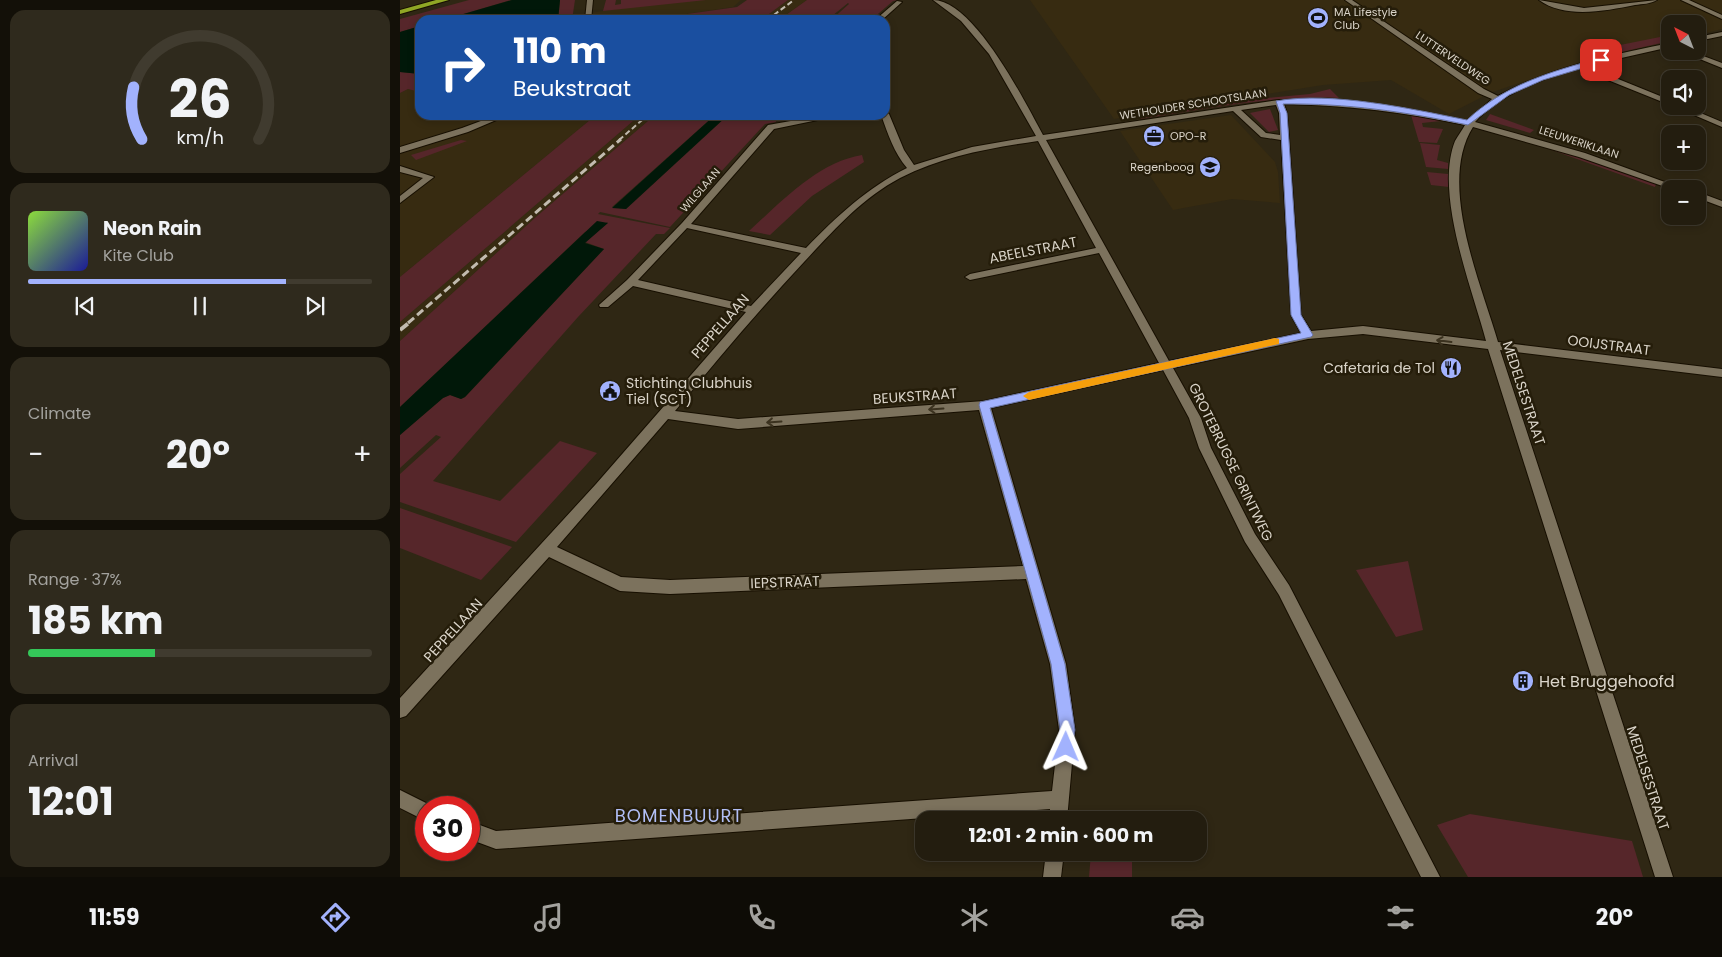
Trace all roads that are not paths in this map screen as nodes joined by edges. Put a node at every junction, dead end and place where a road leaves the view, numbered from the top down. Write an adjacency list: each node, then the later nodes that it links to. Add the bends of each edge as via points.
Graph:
1 (418, 0): 10 (highway)
2 (445, 0): 11 (highway)
3 (590, 0): 12 (street)
4 (936, 0): 31 (street, GROTEBRUGSE GRINTWEG, via 960,15 981,36 999,62)
5 (1348, 0): 21 (street, LUTTERVELDWEG)
6 (1542, 0): 7 (street, via 1569,11 1582,11)
7 (1654, 0)
8 (1684, 0): 14 (street)
9 (899, 2): 13 (street)
10 (400, 5)
11 (400, 12)
12 (588, 15)
13 (884, 15)
14 (1722, 17)
15 (1722, 34): 16 (street)
16 (1706, 37)
17 (1661, 47): 20 (street, MEDELSESTRAAT)
18 (1706, 60): 19 (street)
19 (1722, 66)
20 (1581, 67): 21 (street, MEDELSESTRAAT, via 1541,79); 22 (street)
21 (1497, 99): 29 (street, MEDELSESTRAAT)
22 (1661, 99)
23 (1278, 102): 24 (street, WETHOUDER SCHOOTSLAAN); 29 (street, WETHOUDER SCHOOTSLAAN, via 1363,104); 32 (street, via 1284,113)
24 (1235, 109): 31 (street, WETHOUDER SCHOOTSLAAN); 32 (street, via 1264,135)
25 (1698, 115): 30 (street)
26 (491, 120): 33 (street)
27 (807, 120): 40 (street, WILGLAAN, via 771,127)
28 (887, 120): 35 (street, via 897,147)
29 (1468, 123): 36 (street, LEEUWERIKLAAN, via 1588,155); 48 (street, MEDELSESTRAAT, via 1459,141 1455,166 1456,194 1462,240)
30 (1722, 125)
31 (1040, 138): 35 (street, PEPPELLAAN, via 977,148); 41 (street, GROTEBRUGSE GRINTWEG)
32 (1285, 138): 47 (street, via 1296,315)
33 (400, 150)
34 (400, 169): 38 (street, via 430,177)
35 (913, 169): 42 (street, PEPPELLAAN, via 856,204)
36 (1661, 182)
37 (1706, 198): 39 (street)
38 (400, 200)
39 (1722, 204)
40 (685, 224): 42 (street, WILGLAAN); 44 (street)
41 (1102, 250): 43 (street, ABEELSTRAAT); 49 (street, GROTEBRUGSE GRINTWEG)
42 (808, 251): 46 (street, PEPPELLAAN)
43 (970, 277)
44 (631, 282): 45 (street); 46 (street)
45 (604, 305)
46 (753, 310): 52 (street, PEPPELLAAN)
47 (1308, 335): 48 (street, OOIJSTRAAT, one-way to 47, via 1363,330); 49 (street, BEUKSTRAAT)
48 (1493, 346): 50 (street, OOIJSTRAAT); 64 (street, MEDELSESTRAAT)
49 (1165, 365): 51 (street, BEUKSTRAAT); 63 (street, GROTEBRUGSE GRINTWEG, via 1194,418 1205,448 1250,538 1284,590)
50 (1722, 374)
51 (984, 405): 52 (street, BEUKSTRAAT, one-way to 52, via 738,424); 54 (street)
52 (664, 414): 53 (street, PEPPELLAAN)
53 (547, 549): 54 (street, IEPSTRAAT, via 620,584 670,587); 55 (street, PEPPELLAAN)
54 (1030, 572): 57 (street, via 1058,664 1066,721)
55 (400, 710)
56 (400, 799): 58 (street)
57 (1061, 799): 59 (street); 60 (street, via 496,840)
58 (415, 806)
59 (1059, 811)
60 (480, 834)
61 (1054, 861): 62 (street)
62 (1052, 877)
63 (1431, 877)
64 (1664, 877)

